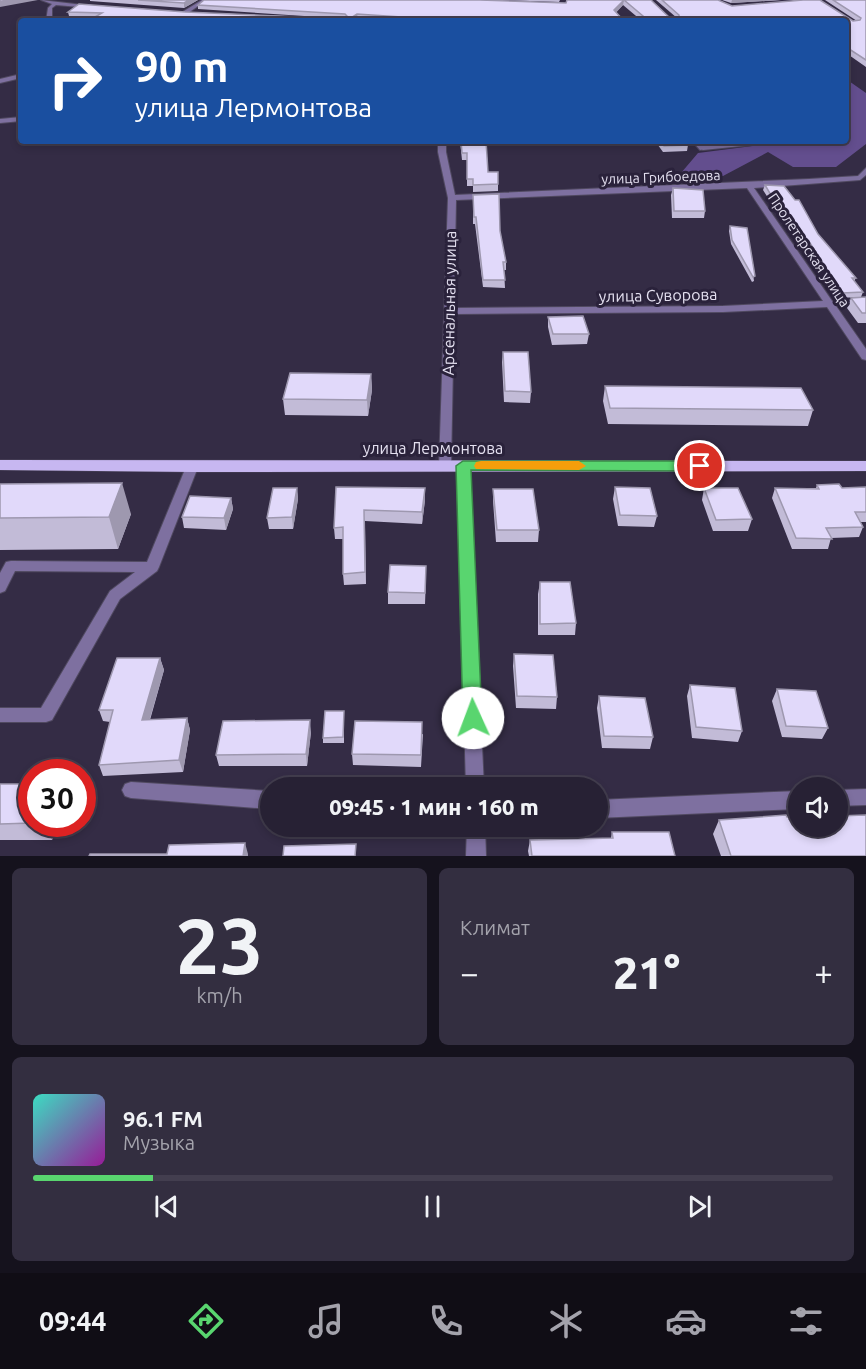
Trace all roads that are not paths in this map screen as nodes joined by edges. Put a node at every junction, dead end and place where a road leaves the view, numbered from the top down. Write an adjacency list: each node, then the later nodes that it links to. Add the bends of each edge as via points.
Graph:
1 (43, 0): 3 (street)
2 (205, 0): 6 (street)
3 (55, 4): 4 (street); 8 (street, via 50,8)
4 (94, 7)
5 (174, 11): 6 (street)
6 (186, 12): 7 (street)
7 (197, 13)
8 (49, 18)
9 (18, 77): 10 (street)
10 (0, 81)
11 (18, 119): 12 (street)
12 (0, 121)
13 (442, 144): 20 (street, Арсенальная улица)
14 (699, 144): 15 (street, via 703,148)
15 (742, 144)
16 (866, 170): 17 (street)
17 (860, 178): 18 (street, улица Грибоедова); 19 (street)
18 (750, 187): 20 (street, улица Грибоедова); 22 (street, Пролетарская улица)
19 (866, 189)
20 (452, 198): 23 (street, Арсенальная улица)
21 (866, 302): 22 (street, улица Суворова)
22 (828, 304): 23 (street, улица Суворова, via 723,309); 24 (street, Пролетарская улица)
23 (449, 311): 26 (street, Арсенальная улица)
24 (866, 357)
25 (0, 465): 29 (main road, улица Лермонтова)
26 (445, 466): 27 (main road, улица Лермонтова); 29 (main road, улица Лермонтова)
27 (463, 466): 28 (main road, улица Лермонтова); 33 (street)
28 (866, 466)
29 (192, 467): 30 (street)
30 (152, 567): 31 (street, via 11,566); 32 (street, via 115,595 46,715)
31 (0, 587)
32 (0, 715)
33 (475, 777)
34 (130, 790): 37 (street)
35 (866, 797): 36 (street)
36 (848, 798)
37 (260, 799)
38 (788, 800): 39 (street)
39 (608, 809)
40 (476, 837): 41 (street)
41 (476, 856)

